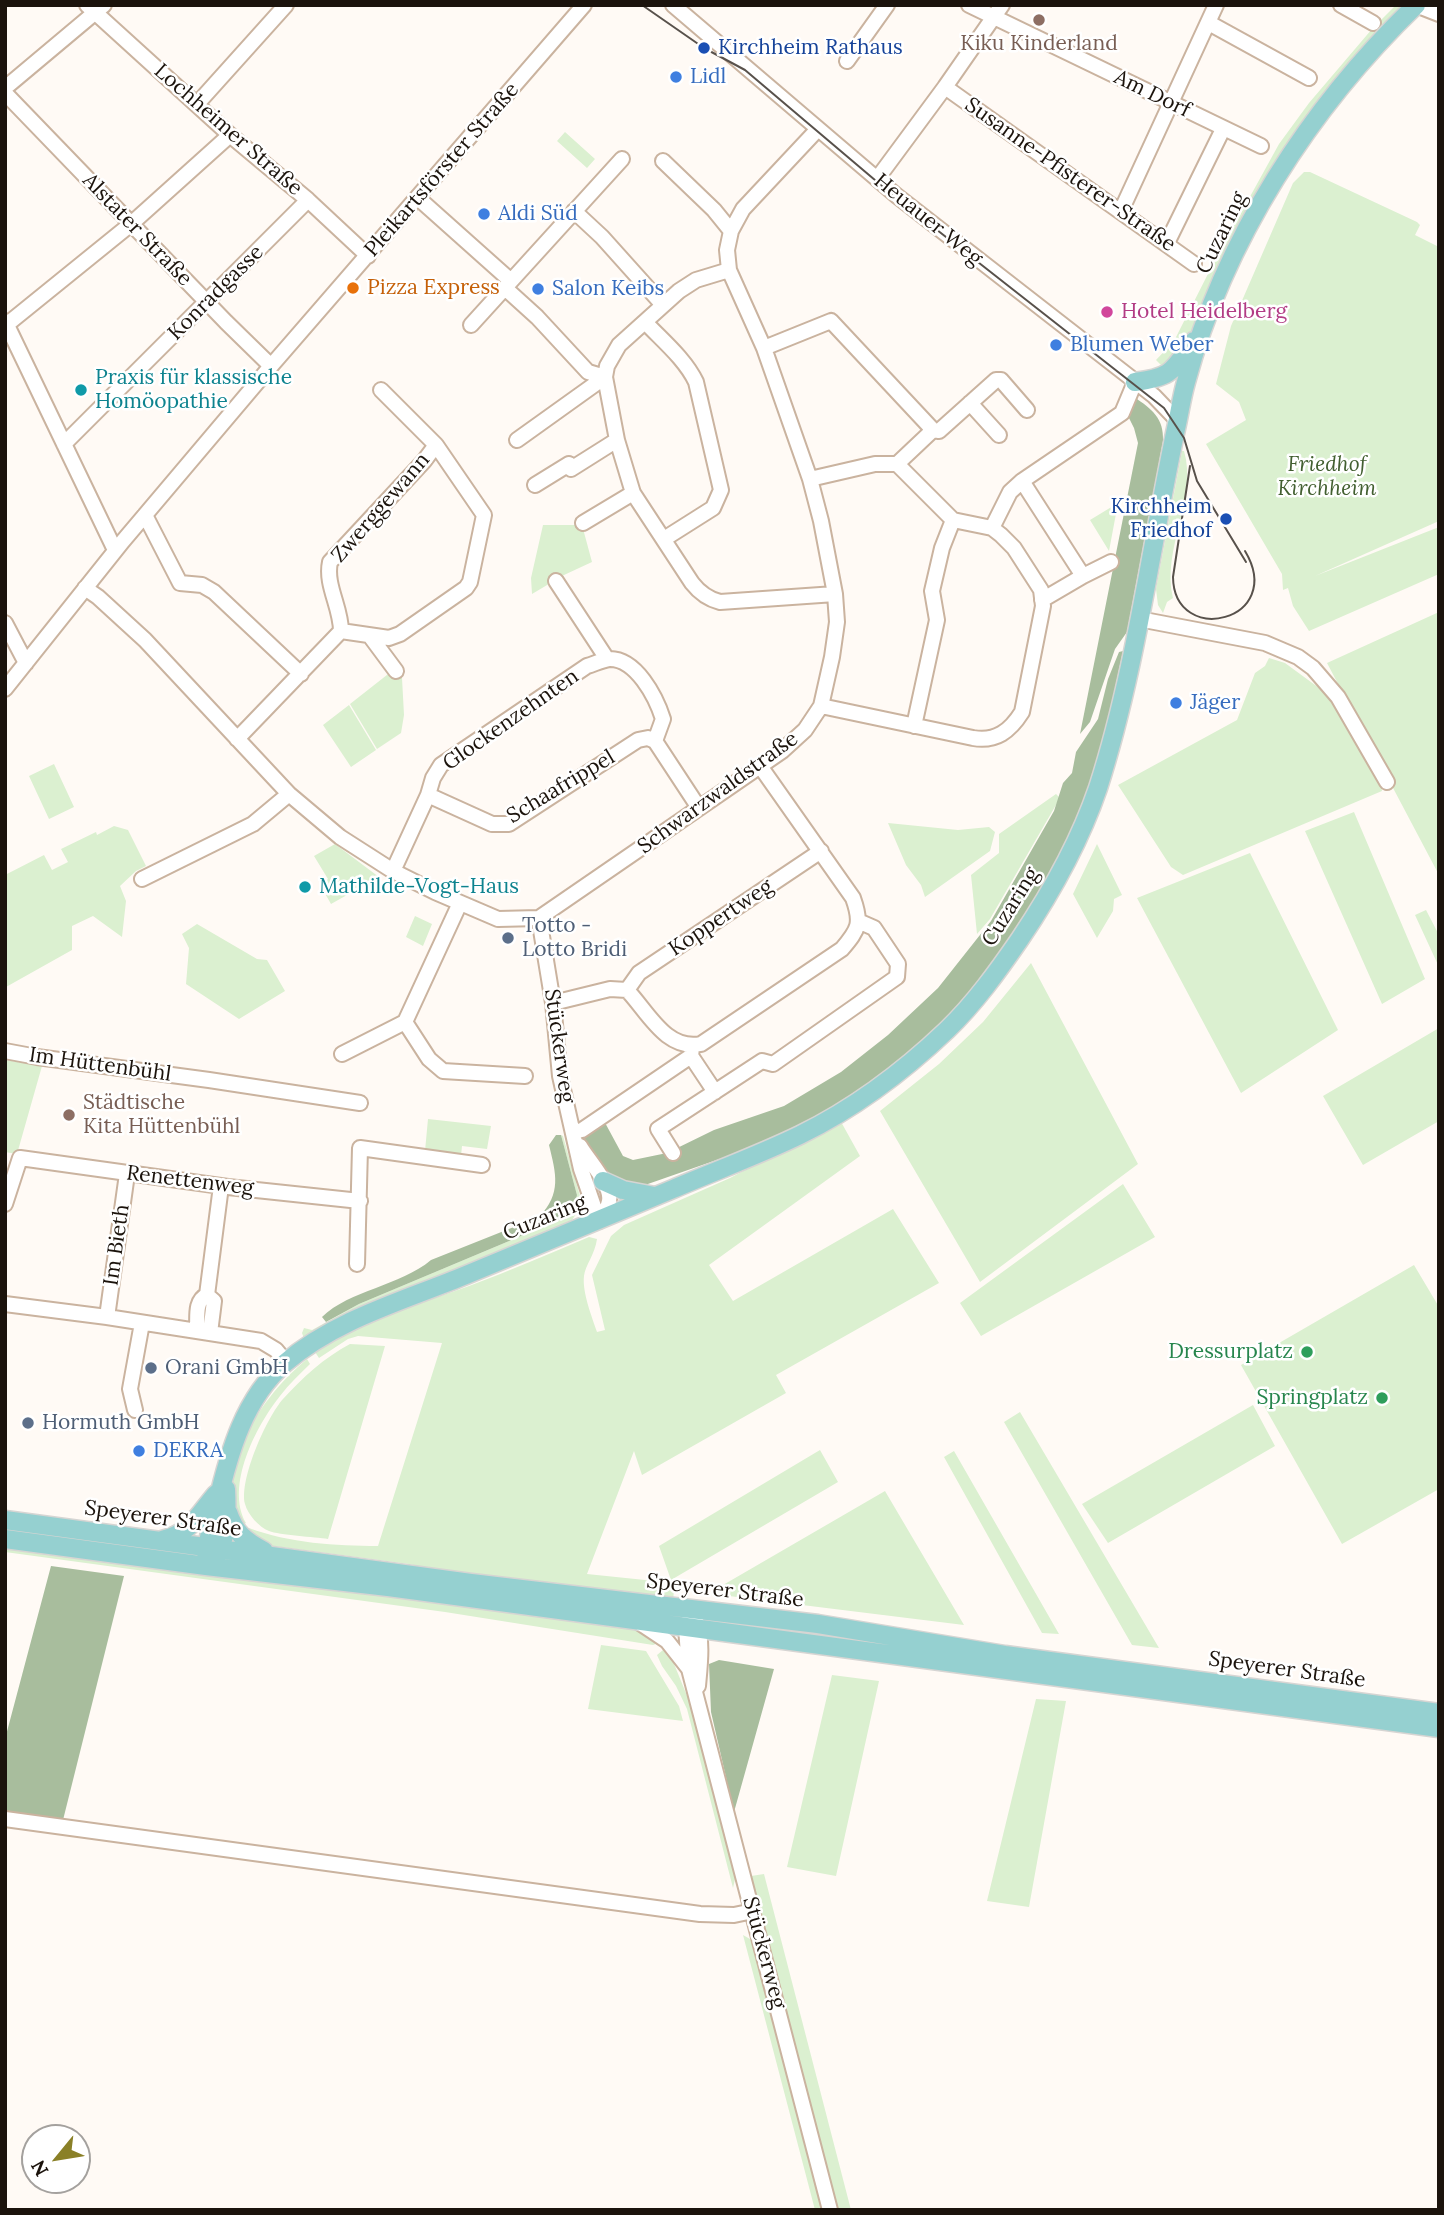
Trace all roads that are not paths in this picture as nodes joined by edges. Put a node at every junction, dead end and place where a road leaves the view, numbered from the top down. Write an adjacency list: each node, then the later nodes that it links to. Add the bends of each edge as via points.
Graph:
1 (286, 5): 19 (street)
2 (584, 5): 27 (street, Pleikartsförster Straße)
3 (887, 5): 14 (street)
4 (969, 5): 10 (street, Am Dorf)
5 (1216, 5): 12 (street)
6 (1341, 5): 13 (street)
7 (1416, 5): 11 (street); 43 (main road, Cuzaring, via 1338,87 1300,139 1260,205)
8 (95, 8): 17 (street); 19 (street, Lochheimer Straße)
9 (678, 8): 21 (street, Heuauer Weg)
10 (998, 11): 16 (street); 18 (street, Am Dorf)
11 (1439, 14)
12 (1209, 23): 15 (street); 18 (street)
13 (1373, 23)
14 (847, 61)
15 (1309, 78)
16 (945, 87): 26 (street); 30 (street, Susanne-Pfisterer-Straße)
17 (5, 90): 31 (street, Alstater Straße)
18 (1172, 103): 20 (street, Am Dorf); 30 (street)
19 (197, 104): 22 (street, Lochheimer Straße)
20 (1223, 129): 23 (street, Am Dorf); 33 (street)
21 (818, 130): 26 (street, Heuauer Weg); 32 (street, Schwarzwaldstraße, via 743,209)
22 (230, 135): 28 (street, Lochheimer Straße); 31 (street)
23 (1261, 146)
24 (622, 159): 29 (street)
25 (663, 161): 32 (street)
26 (877, 179): 47 (street, Heuauer Weg)
27 (418, 198): 34 (street, Pleikartsförster Straße); 37 (street)
28 (308, 200): 34 (street, Lochheimer Straße); 38 (street, Konradgasse)
29 (574, 211): 37 (street); 39 (street)
30 (1121, 211): 33 (street, Susanne-Pfisterer-Straße)
31 (131, 224): 38 (street, Alstater Straße); 41 (street)
32 (731, 232): 36 (street, Schwarzwaldstraße)
33 (1167, 243): 35 (street, Susanne-Pfisterer-Straße)
34 (368, 256): 45 (street, Pleikartsförster Straße)
35 (1194, 264)
36 (729, 270): 39 (street, via 696,280); 44 (street, Schwarzwaldstraße)
37 (508, 284): 42 (street); 46 (street, via 588,372)
38 (207, 302): 45 (street, Alstater Straße); 56 (street, Konradgasse)
39 (663, 305): 40 (street)
40 (645, 322): 46 (street, via 619,345); 67 (street, via 692,373 721,490 713,508)
41 (6, 324): 56 (street)
42 (471, 325)
43 (1202, 330): 47 (main road, via 1171,371 1161,378); 51 (main road, Cuzaring)
44 (764, 348): 52 (street, via 831,321); 59 (street, Schwarzwaldstraße)
45 (271, 366): 63 (street, Pleikartsförster Straße)
46 (605, 377): 54 (street); 55 (street)
47 (1135, 382): 51 (street, Heuauer Weg); 60 (street, via 1122,413)
48 (381, 390): 57 (street, Zwerggewann)
49 (970, 403): 50 (street, via 1001,380); 52 (street, via 939,431); 53 (street)
50 (1027, 410)
51 (1178, 421): 75 (main road, Cuzaring)
52 (933, 430): 58 (street)
53 (999, 435)
54 (517, 440)
55 (617, 440): 61 (street); 62 (street)
56 (64, 444): 68 (street)
57 (436, 445): 77 (street, Zwerggewann, via 330,562 328,573); 78 (street, via 484,515 470,582 400,634)
58 (897, 464): 59 (street, via 876,464); 64 (street)
59 (810, 479): 73 (street, Schwarzwaldstraße)
60 (1022, 481): 66 (street, via 1010,492); 70 (street)
61 (535, 485)
62 (632, 493): 65 (street); 67 (street)
63 (145, 515): 68 (street, Pleikartsförster Straße); 82 (street, via 180,583 202,585 214,592)
64 (953, 520): 66 (street); 85 (street, via 932,591 937,620)
65 (583, 523)
66 (992, 528): 74 (street, via 1014,548 1041,590)
67 (664, 540): 73 (street, via 698,591 713,600)
68 (115, 550): 72 (street, Pleikartsförster Straße)
69 (1111, 562): 70 (street)
70 (1083, 576): 74 (street)
71 (556, 581): 79 (street)
72 (85, 588): 80 (street, Pleikartsförster Straße); 86 (street, via 145,640)
73 (835, 594): 84 (street, Schwarzwaldstraße, via 832,657)
74 (1042, 600): 85 (street, via 1022,712 1014,724 999,736 981,740)
75 (1139, 619): 89 (street, via 1265,643 1298,657 1338,697); 114 (main road, Cuzaring, via 1096,793 1037,913 977,997 917,1056 849,1107 800,1136)
76 (5, 623): 80 (street)
77 (341, 631): 78 (street); 82 (street)
78 (370, 636): 81 (street)
79 (607, 659): 87 (street, via 633,669 652,695 663,719); 91 (street, Glockenzehnten, via 587,666 441,765)
80 (26, 663): 83 (street, Pleikartsförster Straße)
81 (396, 671)
82 (301, 674): 86 (street)
83 (5, 689)
84 (821, 706): 85 (street); 88 (street, Schwarzwaldstraße, via 804,730)
85 (914, 726)
86 (237, 739): 90 (street)
87 (655, 741): 91 (street, Schaafrippel, via 638,740 509,824 492,824); 92 (street)
88 (760, 766): 92 (street, Schwarzwaldstraße); 93 (street)
89 (1387, 782)
90 (289, 794): 94 (street, via 340,837); 95 (street, via 253,824)
91 (428, 795): 94 (street, Glockenzehnten)
92 (699, 808): 97 (street, Schwarzwaldstraße)
93 (821, 851): 98 (street, via 853,898); 99 (street, Koppertweg, via 639,973)
94 (394, 871): 96 (street)
95 (142, 879)
96 (460, 903): 97 (street, via 498,919); 101 (street)
97 (539, 918): 100 (street, Stückerweg)
98 (858, 921): 103 (street, via 855,935 842,949); 106 (street, via 874,928 898,964 897,977 772,1064 762,1061)
99 (627, 990): 100 (street, via 610,989); 103 (street, via 665,1035)
100 (552, 1003): 108 (street, Stückerweg, via 560,1076)
101 (405, 1022): 104 (street); 105 (street, via 429,1059 443,1071)
102 (5, 1051): 107 (street, Im Hüttenbühl)
103 (692, 1051): 106 (street); 108 (street)
104 (342, 1054)
105 (526, 1076)
106 (715, 1092): 109 (street, via 658,1129)
107 (360, 1103)
108 (573, 1132): 112 (street, Stückerweg); 117 (street, Stückerweg)
109 (673, 1153)
110 (482, 1165): 115 (street, via 360,1148)
111 (127, 1174): 113 (street, Renettenweg); 116 (street, Renettenweg, via 20,1158); 120 (street, Im Bieth)
112 (603, 1181): 114 (main road, via 623,1191); 117 (street, via 610,1198)
113 (221, 1186): 115 (street, Renettenweg); 122 (street, via 207,1294 214,1301)
114 (655, 1196): 117 (main road, Cuzaring)
115 (360, 1201): 118 (street)
116 (5, 1204)
117 (598, 1221): 123 (main road, Cuzaring, via 374,1312)
118 (357, 1264)
119 (5, 1304): 120 (street)
120 (107, 1317): 121 (street)
121 (142, 1323): 122 (street); 124 (street, via 130,1389)
122 (203, 1332): 123 (street, via 261,1341)
123 (286, 1362): 125 (main road, Cuzaring, via 252,1402)
124 (135, 1410)
125 (225, 1471): 126 (main road, Cuzaring); 127 (main road, Cuzaring)
126 (220, 1490): 130 (main road, via 188,1529); 131 (main road, Cuzaring)
127 (228, 1512): 131 (main road, Cuzaring); 132 (main road, via 242,1538)
128 (5, 1520): 130 (main road, Speyerer Straße)
129 (5, 1539): 133 (main road, Speyerer Straße)
130 (159, 1541): 131 (main road, Speyerer Straße)
131 (214, 1548): 132 (main road, Speyerer Straße); 133 (main road, Cuzaring)
132 (273, 1557): 134 (main road, Speyerer Straße)
133 (206, 1566): 135 (main road, Speyerer Straße)
134 (693, 1608): 136 (street, Stückerweg); 139 (main road, Speyerer Straße)
135 (636, 1620): 136 (main road, Speyerer Straße); 137 (street, via 667,1641)
136 (693, 1628): 137 (street, Stückerweg); 138 (street, Stückerweg, via 701,1655); 140 (main road, Speyerer Straße)
137 (689, 1669): 138 (street, Stückerweg)
138 (696, 1697): 142 (street, Stückerweg)
139 (1439, 1713)
140 (1439, 1728)
141 (5, 1819): 142 (street, via 700,1914)
142 (753, 1911): 143 (street, Stückerweg)
143 (830, 2210)

